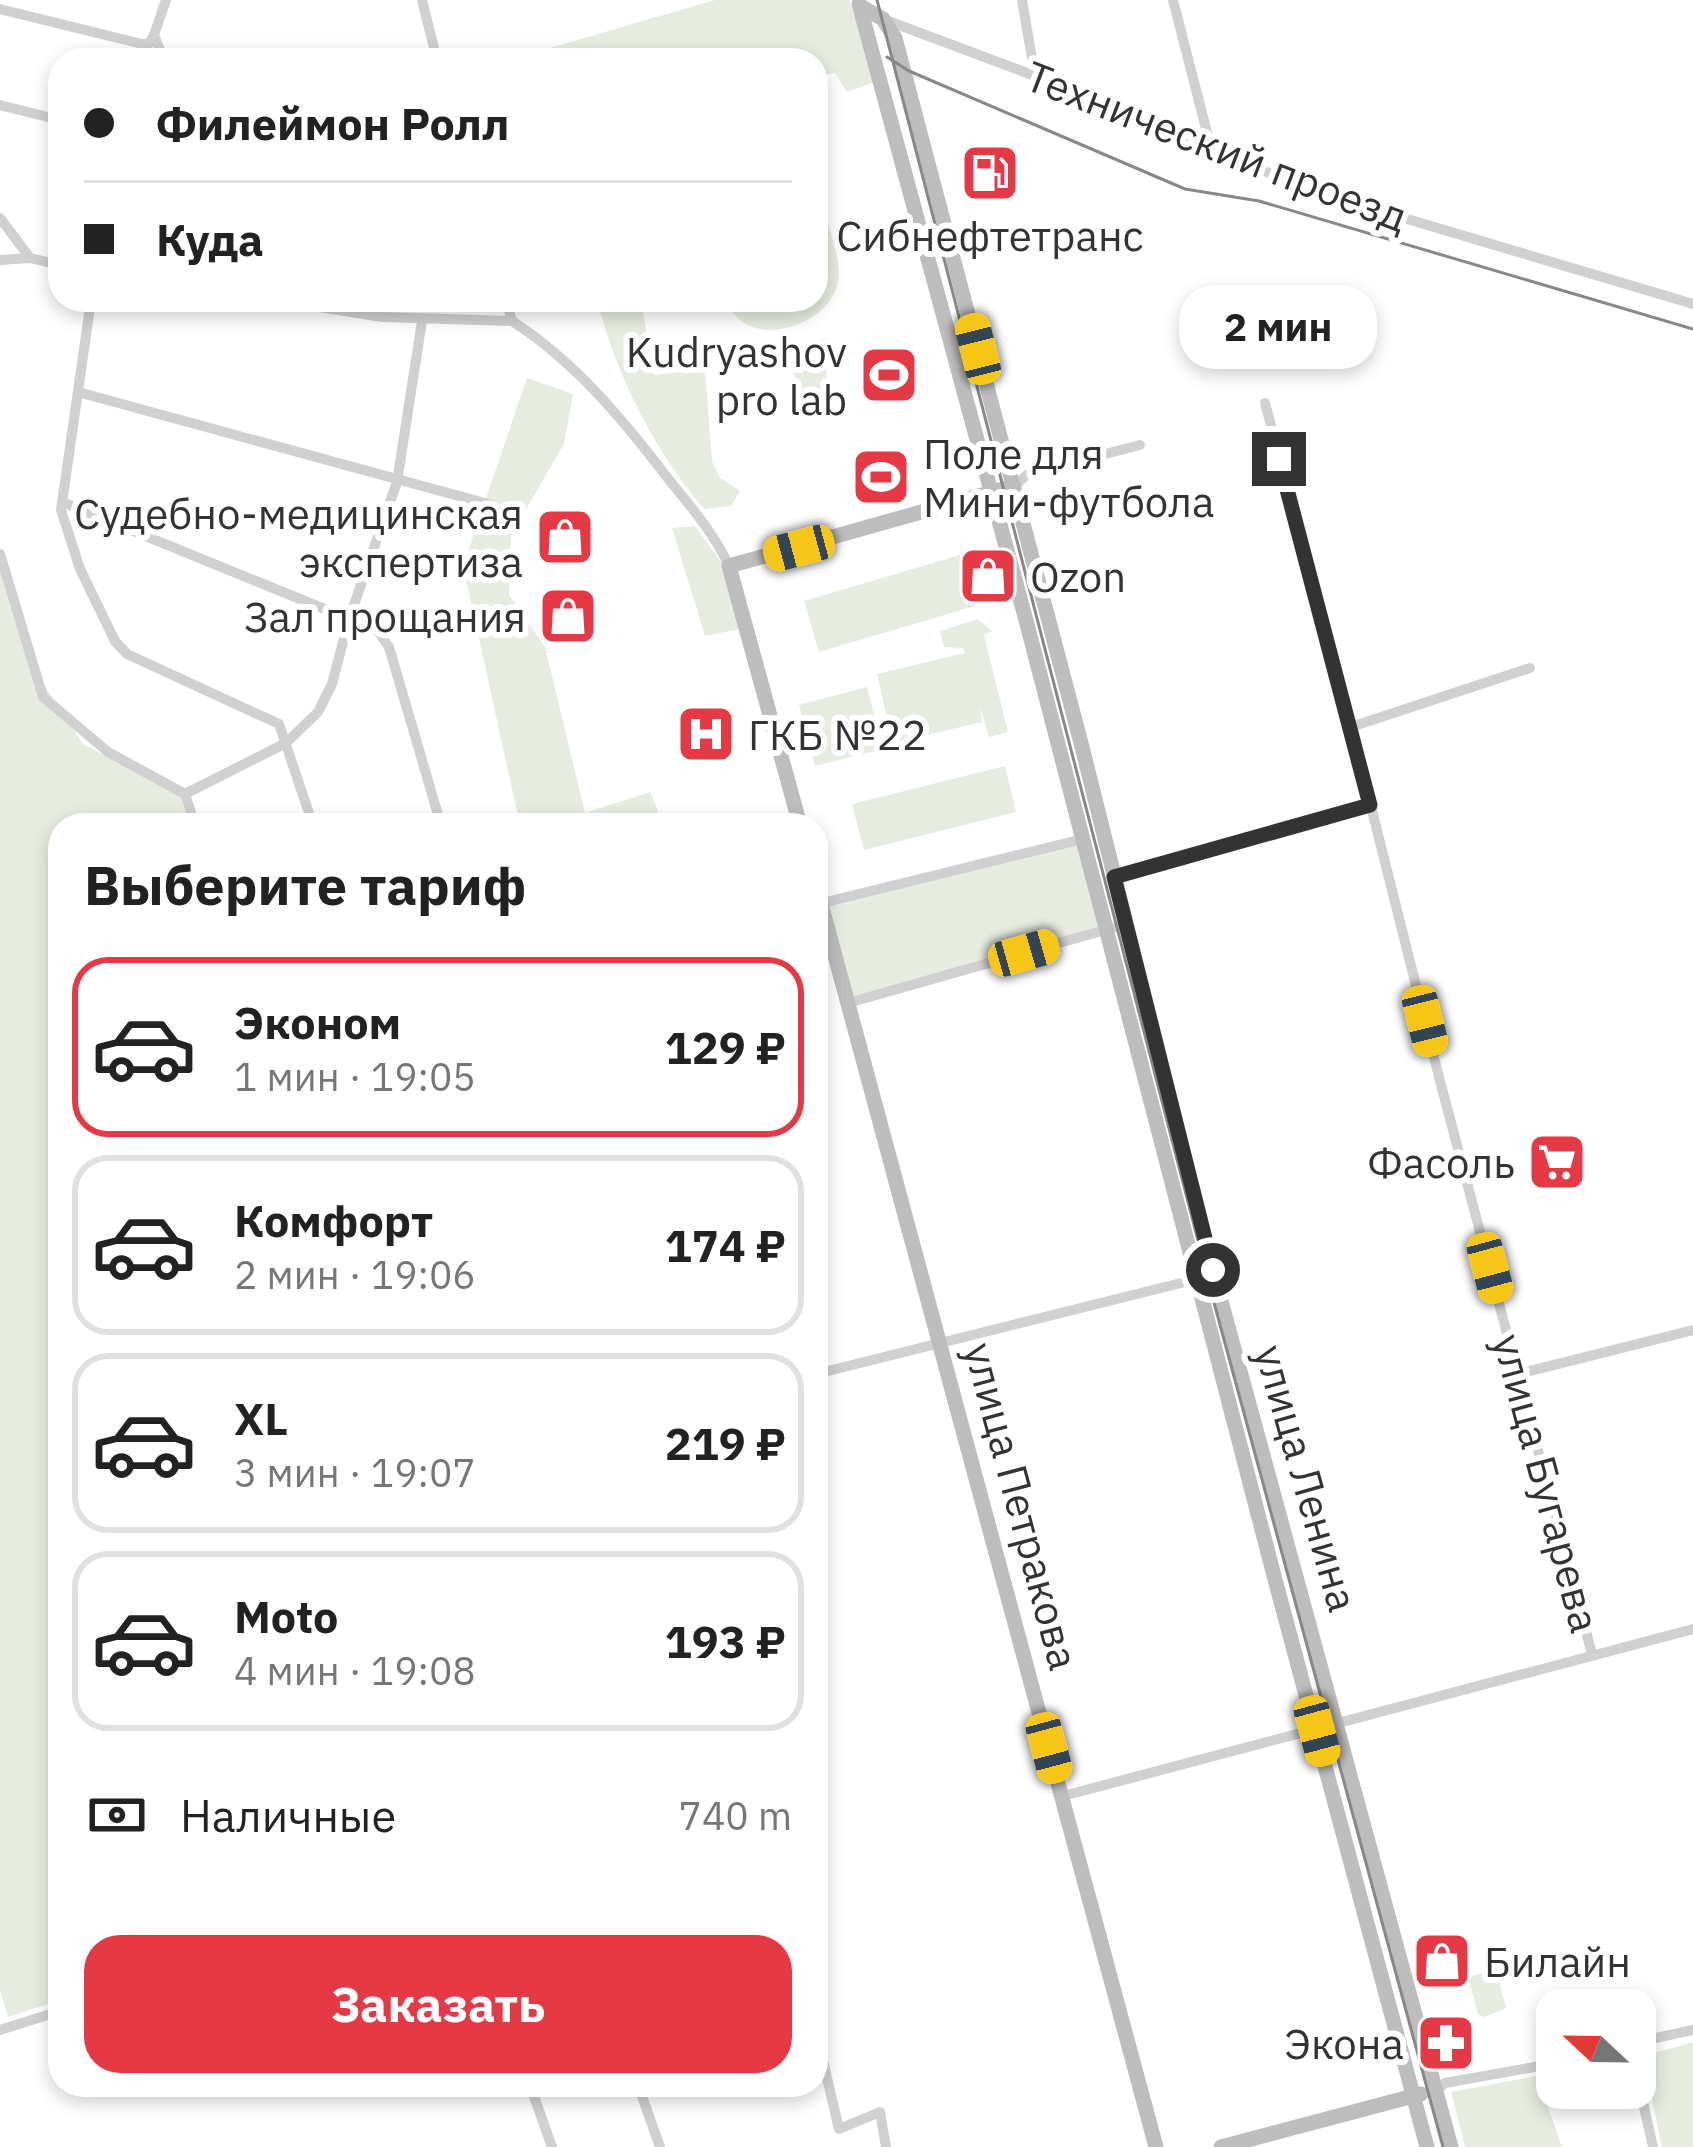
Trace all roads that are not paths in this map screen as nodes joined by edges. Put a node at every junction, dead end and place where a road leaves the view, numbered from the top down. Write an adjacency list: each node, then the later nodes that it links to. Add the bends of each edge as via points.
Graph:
1 (166, 0): 9 (street)
2 (422, 0): 11 (street)
3 (1022, 0): 13 (street)
4 (1173, 0): 16 (street)
5 (859, 3): 7 (main road, улица Ленина); 32 (main road, улица Ленина)
6 (0, 9): 9 (street, via 142,44)
7 (883, 19): 8 (street, Технический проезд); 12 (main road, улица Ленина)
8 (922, 33): 12 (street); 13 (street, Технический проезд)
9 (154, 35): 10 (street)
10 (159, 48)
11 (434, 48)
12 (898, 50): 31 (main road, улица Ленина)
13 (1035, 76): 16 (street, Технический проезд)
14 (0, 105): 15 (street)
15 (48, 117)
16 (1212, 152): 21 (street, Технический проезд, via 1313,191)
17 (0, 218): 18 (street)
18 (30, 258): 19 (street); 20 (street)
19 (0, 260)
20 (48, 262)
21 (1693, 304)
22 (89, 312): 27 (street)
23 (364, 312): 25 (street)
24 (509, 312): 26 (street)
25 (422, 320): 26 (street); 30 (street)
26 (512, 321): 36 (street, via 591,384)
27 (78, 392): 30 (street); 33 (street)
28 (1265, 403): 39 (street, улица Бугарева)
29 (1140, 445): 31 (street, via 1028,475)
30 (397, 482): 34 (street); 37 (street)
31 (1014, 486): 32 (main road); 48 (main road, улица Ленина)
32 (992, 494): 36 (main road); 47 (main road, улица Ленина)
33 (62, 502): 37 (street); 40 (street, via 80,569 127,654 280,724)
34 (492, 505)
35 (0, 554): 41 (street, via 43,698 108,752)
36 (729, 566): 46 (main road)
37 (351, 614): 40 (street, via 318,712); 45 (street, via 372,622 389,647)
38 (1529, 668): 39 (street)
39 (1351, 727): 42 (street, улица Бугарева)
40 (286, 743): 41 (street); 44 (street)
41 (184, 794): 43 (street)
42 (1370, 805): 48 (street); 58 (street, улица Бугарева)
43 (191, 813)
44 (309, 813)
45 (437, 813)
46 (797, 813)
47 (1083, 839): 49 (street); 51 (main road, улица Ленина)
48 (1114, 877): 50 (main road, улица Ленина)
49 (828, 902)
50 (1126, 924): 51 (street); 61 (main road, улица Ленина)
51 (1106, 930): 53 (street); 54 (main road, улица Ленина)
52 (828, 935): 53 (main road, улица Петракова)
53 (848, 1003): 56 (main road, улица Петракова)
54 (1197, 1279): 56 (street); 62 (main road, улица Ленина)
55 (1693, 1330): 58 (street)
56 (941, 1346): 57 (street); 63 (main road, улица Петракова)
57 (828, 1371)
58 (1519, 1374): 60 (street, улица Бугарева)
59 (1693, 1630): 60 (street)
60 (1592, 1654): 61 (street)
61 (1339, 1725): 62 (street); 70 (main road, улица Ленина)
62 (1317, 1731): 63 (street); 71 (main road, улица Ленина)
63 (1063, 1796): 78 (main road, улица Петракова)
64 (48, 2016): 65 (street)
65 (0, 2030)
66 (1693, 2030): 67 (street)
67 (1656, 2038)
68 (1536, 2066): 70 (street)
69 (828, 2082): 77 (street, via 839,2129 880,2112)
70 (1436, 2091): 71 (main road); 81 (main road, улица Ленина)
71 (1414, 2096): 79 (main road); 80 (main road, улица Ленина)
72 (534, 2097): 75 (street)
73 (642, 2097): 76 (street)
74 (1644, 2109): 82 (street)
75 (552, 2147)
76 (660, 2147)
77 (886, 2147)
78 (1156, 2147)
79 (1221, 2147)
80 (1427, 2147)
81 (1451, 2147)
82 (1653, 2147)

